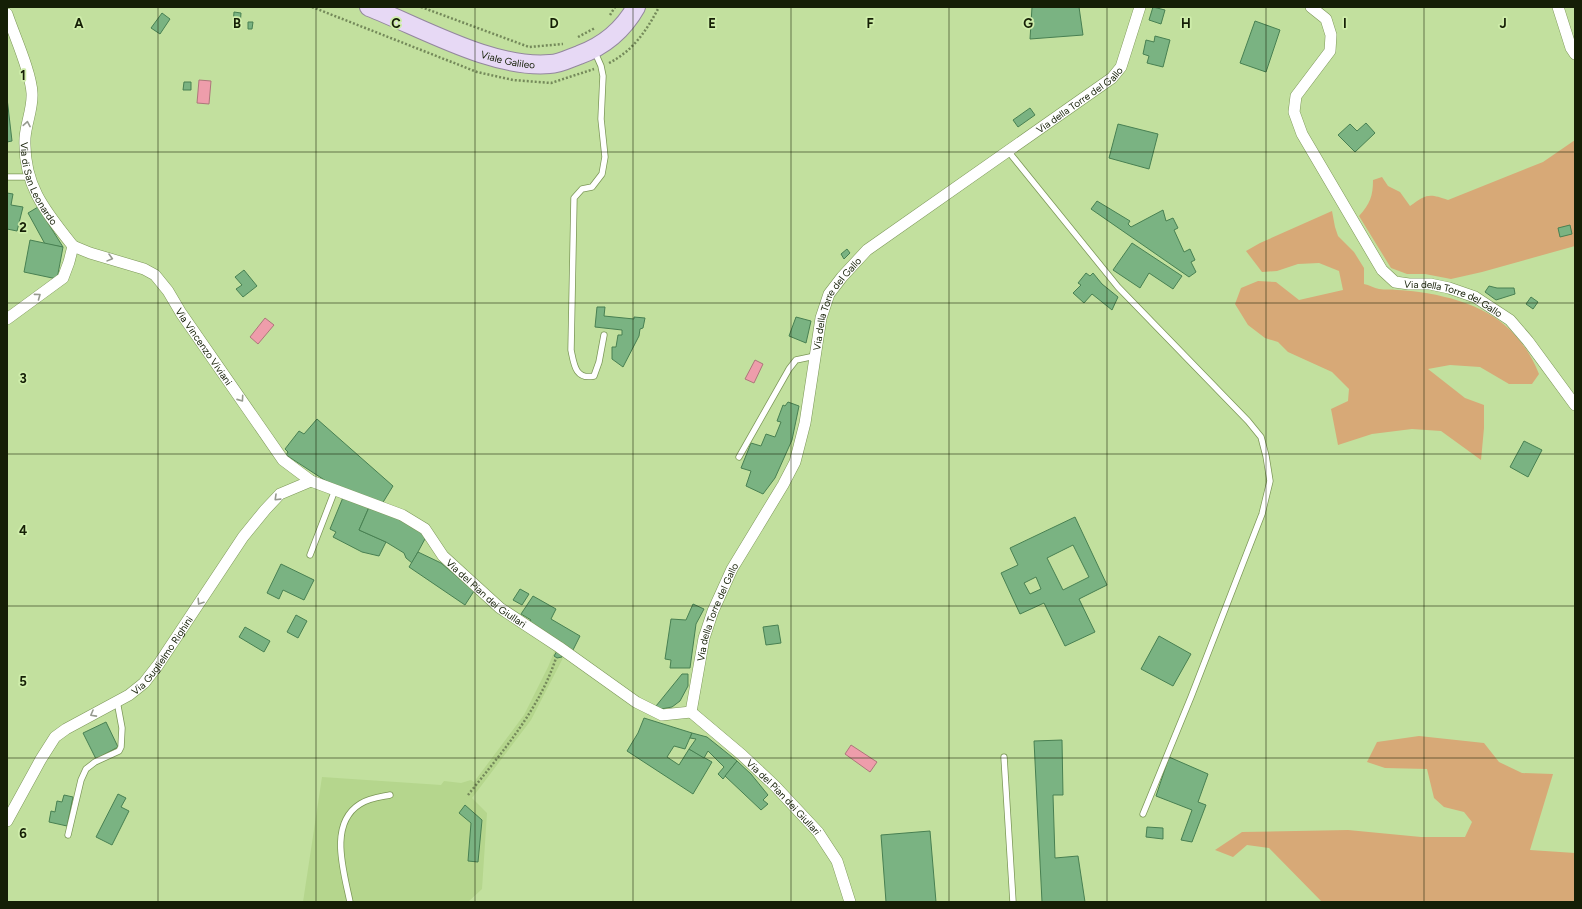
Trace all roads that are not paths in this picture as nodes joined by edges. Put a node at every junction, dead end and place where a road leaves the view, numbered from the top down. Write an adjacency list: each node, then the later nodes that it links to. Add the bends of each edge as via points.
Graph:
1 (369, 7): 7 (main road, Viale Galileo, via 390,13 498,59 526,64 552,64)
2 (636, 7): 7 (main road, Viale Galileo, via 613,36)
3 (1311, 7): 16 (street, Via della Torre del Gallo, via 1326,19 1332,35 1330,51 1296,96 1294,112 1302,134 1382,270 1395,282 1430,284 1475,297 1510,320)
4 (1558, 7): 8 (street)
5 (1137, 8): 9 (street, Via della Torre del Gallo, via 1121,67 1112,78)
6 (7, 14): 11 (street, Via di San Leonardo, one-way to 6, via 26,164 25,137 32,93 27,70)
7 (594, 50): 14 (lane, via 603,76 601,119 605,157 602,174 592,187 582,189 574,198 571,350 574,366 582,376 594,376)
8 (1575, 54)
9 (1008, 151): 15 (street, Via della Torre del Gallo, via 867,250 829,294 821,318); 25 (lane, via 1118,287 1248,421 1261,437 1266,456 1270,481 1262,514)
10 (7, 177): 11 (lane)
11 (30, 177): 12 (street, Via di San Leonardo, via 44,209)
12 (73, 246): 13 (street, one-way to 12, via 63,278); 18 (street, Via Vincenzo Viviani, one-way to 18, via 144,269 156,276 284,460)
13 (7, 319)
14 (604, 335)
15 (815, 356): 17 (lane, via 796,360 789,369); 22 (street, Via della Torre del Gallo, via 806,424 795,462 784,485 732,570 716,605 704,638)
16 (1575, 405)
17 (739, 457)
18 (311, 481): 19 (street, Via del Pian dei Giullari); 21 (street, Via Guglielmo Righini, one-way to 21, via 280,494 265,510 243,537 158,665 144,683)
19 (335, 490): 20 (lane); 22 (street, Via del Pian dei Giullari, via 402,515 425,529 443,556 500,608 636,702 662,715)
20 (310, 555)
21 (118, 701): 26 (street, Via Guglielmo Righini, one-way to 26, via 66,729 55,738); 27 (lane, via 122,746 119,751 86,769)
22 (691, 712): 29 (street, Via del Pian dei Giullari, via 775,786 818,832 837,861)
23 (1004, 757): 30 (lane)
24 (390, 795): 28 (lane, via 372,798 360,804 351,812 344,824 341,837 342,860)
25 (1143, 814)
26 (7, 821)
27 (68, 835)
28 (350, 902)
29 (850, 902)
30 (1013, 902)

